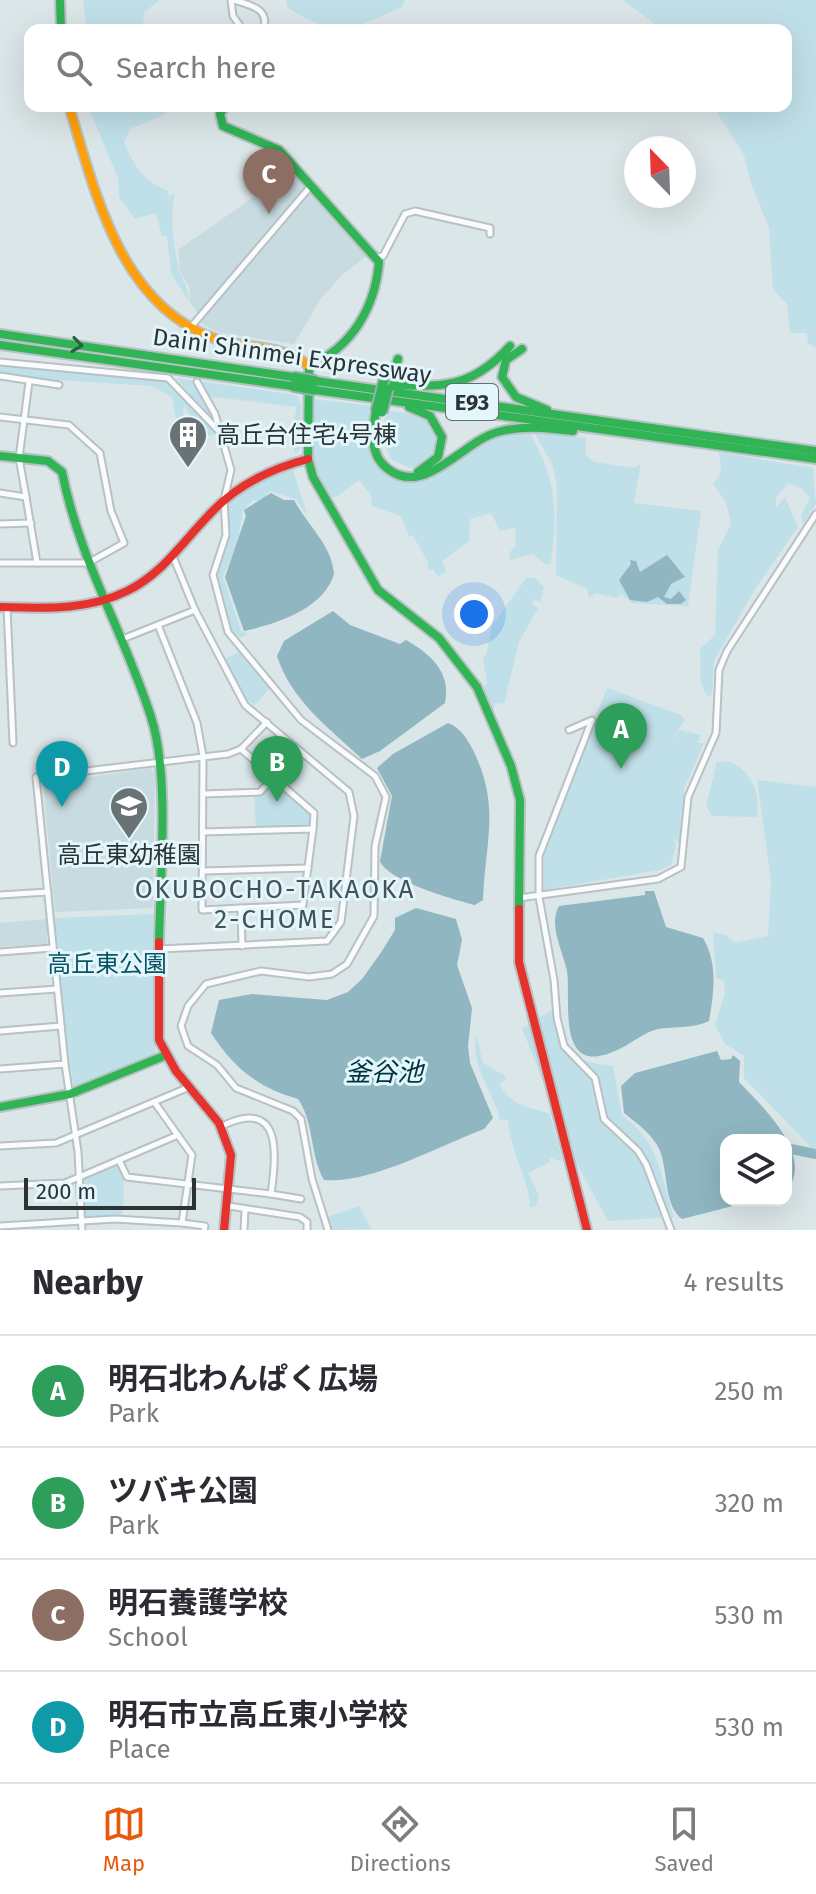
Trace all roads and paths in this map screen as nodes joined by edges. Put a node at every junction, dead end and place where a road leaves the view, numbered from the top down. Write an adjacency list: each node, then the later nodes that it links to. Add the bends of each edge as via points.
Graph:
1 (60, 0): 3 (main road)
2 (233, 0): 4 (street); 5 (street, via 262,12)
3 (61, 24)
4 (239, 24)
5 (264, 24)
6 (71, 112): 11 (main road, via 110,235 159,305)
7 (221, 112): 8 (main road, via 223,126 279,150)
8 (310, 187): 10 (main road); 11 (street)
9 (490, 234): 10 (street, via 490,228 415,211 405,214 383,256)
10 (377, 257): 18 (main road, via 378,276 366,318 324,361)
11 (190, 328): 18 (main road, via 296,356)
12 (0, 334): 20 (main road, Daini Shinmei Expressway / E93, one-way to 20)
13 (0, 345): 20 (main road, Daini Shinmei Expressway / E93)
14 (510, 346): 23 (main road, via 485,372 459,385)
15 (522, 349): 28 (main road, via 506,360 505,384 516,397)
16 (394, 360): 27 (main road, bridge)
17 (0, 362): 32 (street, via 168,378)
18 (309, 366): 36 (main road)
19 (0, 376): 21 (street)
20 (293, 381): 25 (main road, Daini Shinmei Expressway / E93, bridge)
21 (29, 382): 24 (street); 30 (street)
22 (197, 382): 32 (street)
23 (347, 384): 25 (main road, Daini Shinmei Expressway / E93); 28 (main road, Daini Shinmei Expressway / E93)
24 (59, 385)
25 (316, 385): 26 (main road, Daini Shinmei Expressway / E93)
26 (391, 400): 27 (main road, via 420,410 438,426 442,446 431,465 412,472 390,466 378,440); 31 (main road, Daini Shinmei Expressway / E93)
27 (379, 412): 31 (main road, via 375,452 390,472 408,478 430,473 488,435 516,428)
28 (558, 415): 31 (main road, Daini Shinmei Expressway / E93)
29 (0, 417): 30 (street)
30 (24, 419): 35 (street); 47 (street, via 69,425 100,453 111,511 124,543)
31 (625, 431): 33 (main road, Daini Shinmei Expressway / E93); 37 (main road, Daini Shinmei Expressway / E93)
32 (221, 434): 40 (street, via 231,470)
33 (816, 451)
34 (0, 456): 35 (main road)
35 (19, 458): 39 (street); 47 (main road, via 48,461 62,472 72,523)
36 (308, 459): 40 (main road, via 277,466); 68 (main road, via 326,502 378,590 450,648 477,687 517,783)
37 (816, 459)
38 (0, 493): 39 (street)
39 (26, 497): 42 (street)
40 (224, 500): 44 (main road); 106 (street, via 226,535 213,575 228,632 301,720 375,776 386,797 375,846 374,916 347,964 332,974 261,971 206,984 188,1006 181,1026 188,1046 217,1065 236,1088 301,1119)
41 (816, 514): 67 (street, via 719,670 716,733 688,797 681,867 658,879)
42 (31, 523): 43 (street); 46 (street)
43 (0, 524)
44 (174, 559): 48 (main road, via 147,580); 50 (street)
45 (0, 563): 46 (street)
46 (37, 563): 47 (street)
47 (88, 563): 48 (main road)
48 (104, 600): 49 (main road); 52 (main road)
49 (3, 607): 55 (street)
50 (195, 610): 51 (street); 53 (street, via 245,705)
51 (158, 625): 52 (street); 57 (street, via 197,723)
52 (120, 640): 58 (main road, via 152,719)
53 (267, 722): 56 (street); 70 (street, via 343,785 354,816 341,922 333,937 310,944)
54 (569, 730): 67 (street, via 592,720 542,841)
55 (13, 743)
56 (241, 749): 57 (street); 59 (street)
57 (203, 756): 58 (street); 60 (street)
58 (160, 762): 65 (street, via 36,777); 72 (main road)
59 (273, 778): 60 (street, via 260,792); 61 (street, via 314,813)
60 (203, 794): 62 (street)
61 (313, 829): 62 (street); 63 (street)
62 (203, 832): 64 (street)
63 (308, 868): 64 (street); 69 (street, via 303,905)
64 (203, 871): 69 (street, via 202,910)
65 (48, 892): 66 (street); 71 (street)
66 (0, 895)
67 (539, 897): 68 (street); 108 (street, via 561,1039 595,1078 604,1119 646,1164)
68 (518, 898): 107 (main road, via 524,994)
69 (241, 908): 70 (street)
70 (242, 946): 72 (street)
71 (52, 948): 73 (street); 74 (street)
72 (159, 949): 78 (main road, via 158,1027)
73 (0, 952)
74 (57, 989): 75 (street); 76 (street)
75 (0, 993)
76 (61, 1026): 77 (street); 79 (street)
77 (0, 1031)
78 (164, 1056): 81 (main road); 82 (main road)
79 (65, 1064): 80 (street); 82 (street)
80 (0, 1069)
81 (187, 1088): 83 (street); 85 (main road)
82 (70, 1094): 84 (main road); 86 (street)
83 (155, 1103): 86 (street); 87 (street)
84 (0, 1107)
85 (222, 1126): 93 (main road, via 231,1153); 94 (street, via 242,1116 264,1123 277,1152)
86 (76, 1135): 88 (street, via 56,1143); 90 (street)
87 (178, 1135): 89 (street); 91 (street, via 192,1155)
88 (0, 1146)
89 (119, 1160): 90 (street); 91 (street, via 127,1177)
90 (79, 1176): 92 (street, via 65,1183); 98 (street)
91 (188, 1183): 93 (street); 99 (street)
92 (0, 1186)
93 (230, 1189): 94 (street); 96 (main road)
94 (271, 1194): 95 (street)
95 (301, 1199)
96 (228, 1206): 97 (street); 103 (main road)
97 (245, 1209): 104 (street); 105 (street, via 300,1217)
98 (81, 1220): 99 (street); 100 (street); 101 (street)
99 (182, 1223): 102 (street, via 205,1226)
100 (0, 1226)
101 (82, 1230)
102 (204, 1230)
103 (224, 1230)
104 (244, 1230)
105 (307, 1230)
106 (328, 1230)
107 (587, 1230)
108 (671, 1230)

